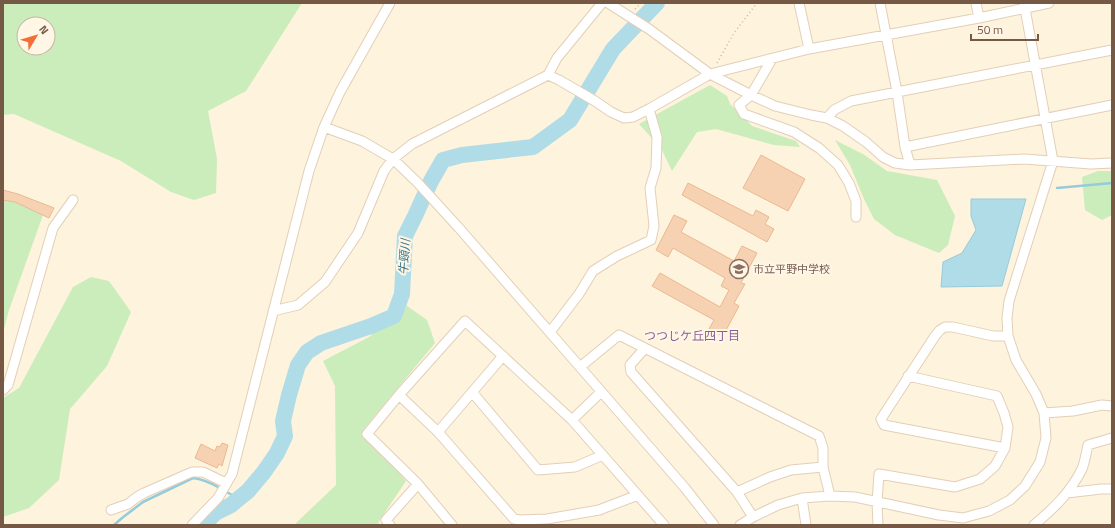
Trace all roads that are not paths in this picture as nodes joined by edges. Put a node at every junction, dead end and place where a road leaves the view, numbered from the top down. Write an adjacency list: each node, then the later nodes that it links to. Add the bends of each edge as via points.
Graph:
1 (390, 3): 23 (street, via 340,92)
2 (602, 3): 16 (street, via 557,58)
3 (608, 3): 15 (street, via 649,29)
4 (799, 3): 11 (street)
5 (880, 3): 10 (street)
6 (976, 3): 9 (street)
7 (1048, 3): 8 (street)
8 (1024, 5): 9 (street); 14 (street)
9 (979, 18): 10 (street)
10 (887, 35): 11 (street); 17 (street)
11 (809, 49): 13 (street)
12 (1112, 50): 14 (street)
13 (772, 59): 15 (street); 18 (street)
14 (1035, 66): 17 (street); 22 (street)
15 (710, 74): 18 (street); 20 (street)
16 (548, 75): 20 (street, via 624,118); 25 (street, via 412,144)
17 (897, 92): 21 (street, via 852,101 834,110); 24 (street)
18 (750, 95): 21 (street, via 776,106); 30 (street, via 740,106 744,114 794,132 838,164 856,201)
19 (1112, 105): 22 (street)
20 (649, 109): 32 (street, via 657,137 656,168 650,188 654,226 651,240 593,271)
21 (827, 118): 28 (street, via 866,142 883,157 895,163)
22 (1045, 118): 24 (street); 26 (street)
23 (324, 127): 25 (street, via 362,141); 31 (street, via 309,171)
24 (905, 147): 28 (street)
25 (394, 159): 31 (street, via 384,171 358,233 325,282 298,304); 32 (street, via 440,207)
26 (1053, 161): 27 (street); 28 (street, via 1024,159); 33 (street, via 1009,302)
27 (1112, 163)
28 (910, 165)
29 (73, 200): 38 (street, via 53,228 8,385)
30 (856, 217)
31 (273, 311): 50 (street, via 232,474)
32 (550, 332): 36 (street)
33 (1008, 336): 37 (street, via 993,336 945,327 935,336); 43 (street, via 1016,360)
34 (645, 348): 36 (street, via 619,335); 49 (street, via 819,436 823,448); 53 (street, via 630,365 631,372)
35 (503, 356): 39 (street); 41 (street, via 465,321); 44 (street)
36 (580, 367): 40 (street)
37 (908, 376): 47 (street, via 997,396 1008,427); 47 (street, via 881,419 884,425)
38 (3, 390)
39 (472, 392): 45 (street); 48 (street, via 538,470 575,467)
40 (601, 392): 44 (street); 65 (street)
41 (399, 395): 45 (street); 51 (street, via 367,434)
42 (1112, 406): 43 (street, via 1102,405 1073,412)
43 (1044, 413): 58 (street, via 1046,438 1040,462 1025,486 1003,504 963,518)
44 (572, 420): 48 (street)
45 (438, 432): 55 (street, via 514,519 547,519 599,510)
46 (1112, 438): 54 (street, via 1088,445 1082,468)
47 (1005, 448): 58 (street, via 995,466 980,479 955,487 879,474)
48 (603, 455): 55 (street)
49 (823, 467): 53 (street, via 791,470); 56 (street)
50 (226, 483): 59 (street, via 203,472 192,472); 61 (street, via 218,498)
51 (418, 484): 62 (street, via 386,520); 63 (street)
52 (1112, 490): 54 (street)
53 (737, 492): 60 (street)
54 (1068, 493): 69 (street)
55 (638, 495): 64 (street)
56 (830, 496): 57 (street); 58 (street, via 855,497)
57 (802, 498): 60 (street, via 778,505); 67 (street)
58 (878, 502): 68 (street)
59 (111, 510)
60 (753, 517): 66 (street)
61 (192, 525)
62 (390, 525)
63 (452, 525)
64 (664, 525)
65 (714, 525)
66 (740, 525)
67 (806, 525)
68 (878, 525)
69 (1034, 525)

